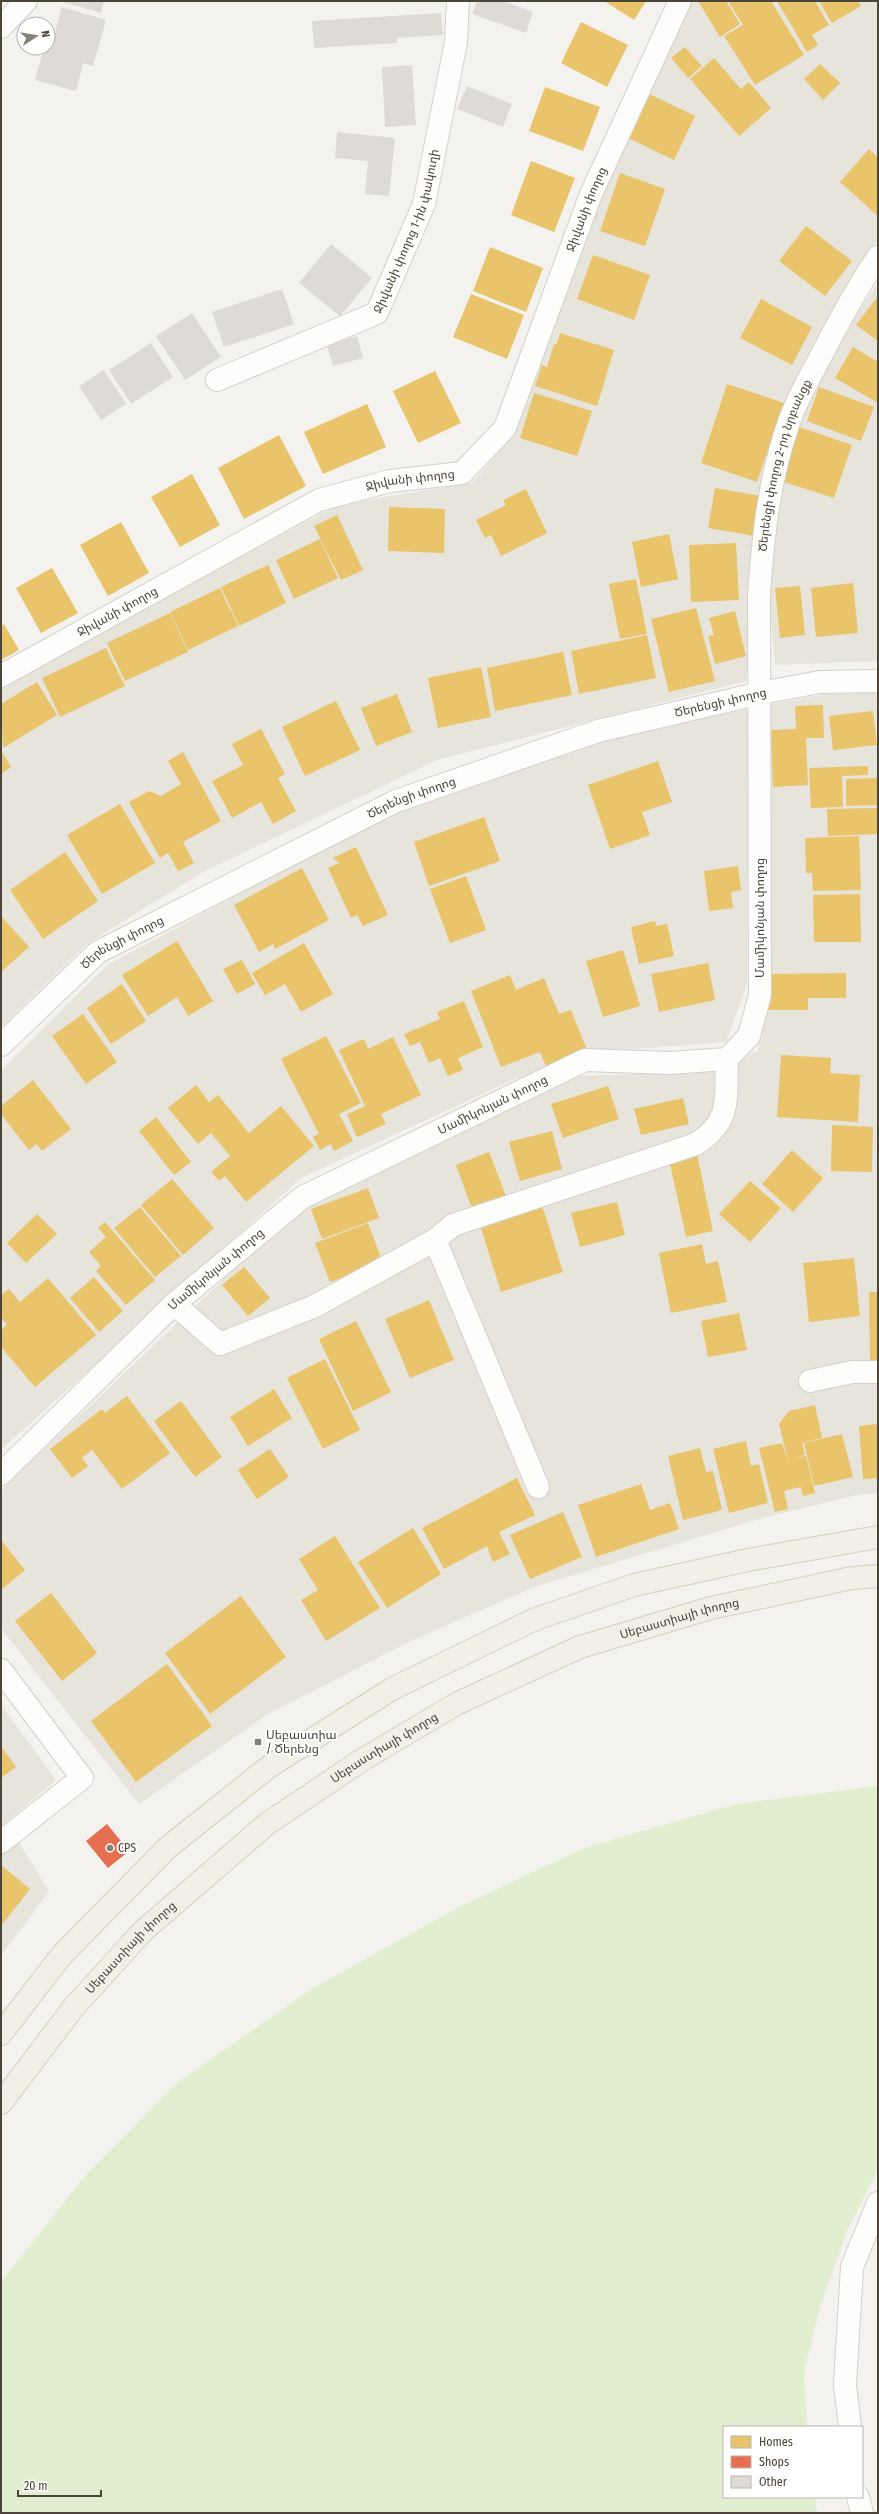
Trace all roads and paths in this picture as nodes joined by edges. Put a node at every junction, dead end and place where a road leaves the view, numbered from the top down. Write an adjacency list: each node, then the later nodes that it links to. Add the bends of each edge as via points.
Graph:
1 (26, 1): 4 (street)
2 (458, 1): 6 (street, Ջիվանի փողոց 1-ին փակուղի, via 456,42 424,204 377,313)
3 (680, 1): 7 (street, Ջիվանի փողոց, via 591,194 505,428 462,473 390,481 319,500)
4 (1, 27)
5 (878, 257): 9 (street, Ծերենցի փողոց 2-րդ նրբանցք, via 850,300 788,424 772,484 763,539 759,594)
6 (216, 380)
7 (1, 676)
8 (878, 681): 9 (street, Ծերենցի փողոց, via 820,682)
9 (761, 693): 10 (street, Ծերենցի փողոց, via 598,731 396,801 98,952); 11 (street, Մամիկոնյան փողոց, via 760,995 750,1036)
10 (1, 1045)
11 (727, 1058): 12 (street, via 724,1112 713,1133 696,1144 453,1225); 13 (street, Մամիկոնյան փողոց, via 669,1063 585,1060 302,1197)
12 (435, 1240): 13 (street, via 315,1306 220,1344); 17 (street)
13 (174, 1304): 16 (street, Մամիկոնյան փողոց)
14 (878, 1372): 15 (street, via 852,1372)
15 (810, 1381)
16 (1, 1474)
17 (538, 1487)
18 (878, 1538): 22 (main road, via 748,1560 634,1585 533,1620 392,1689 270,1766 167,1848 62,1956)
19 (878, 1576): 23 (main road, Սեբաստիայի փողոց, via 852,1578 711,1608 580,1647 458,1703 362,1760 268,1823 143,1931 74,2007)
20 (1, 1670): 21 (street, via 82,1778)
21 (1, 1842)
22 (1, 2034)
23 (1, 2103)
24 (878, 2203): 25 (street, via 852,2267 845,2385)
25 (850, 2426)
26 (858, 2498): 27 (street)
27 (862, 2513)

